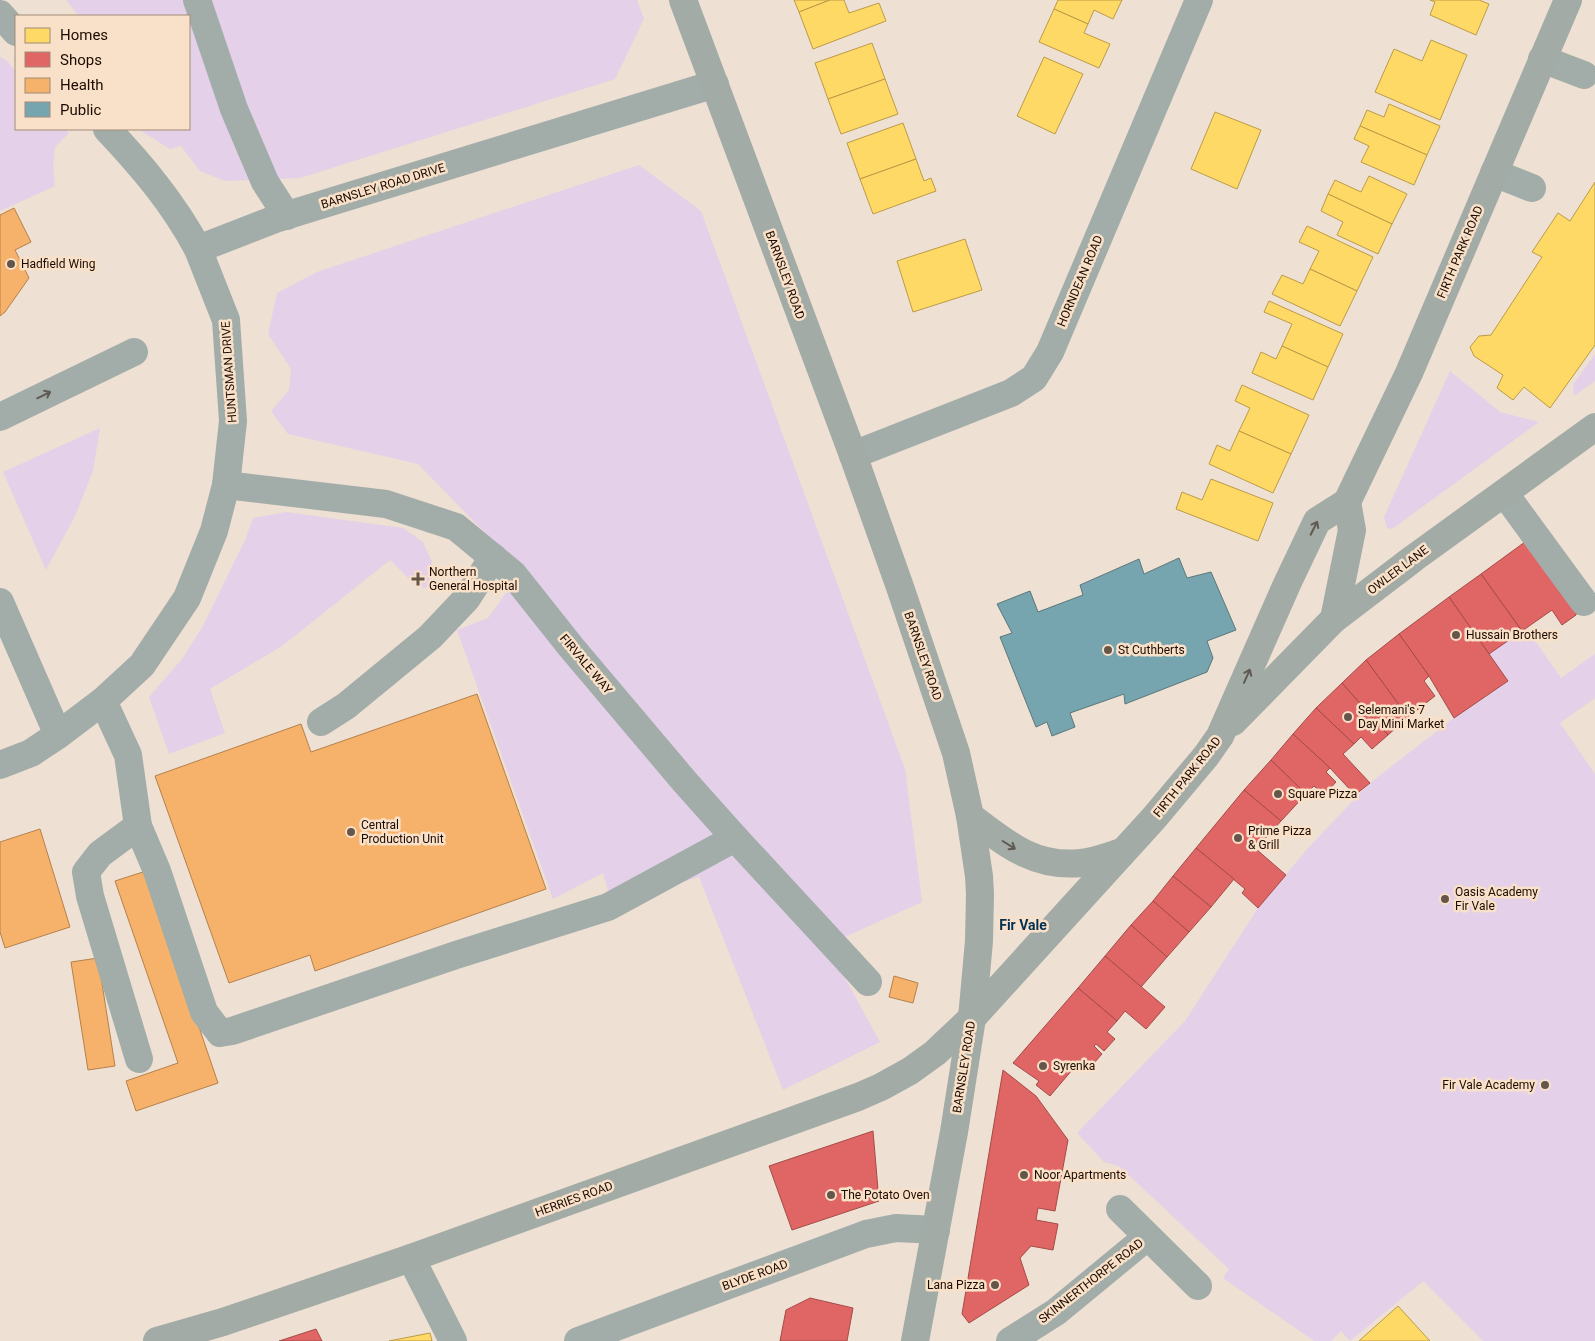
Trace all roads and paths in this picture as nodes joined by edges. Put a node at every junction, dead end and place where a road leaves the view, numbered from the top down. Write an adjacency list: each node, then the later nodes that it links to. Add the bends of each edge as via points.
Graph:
1 (197, 0): 13 (street, via 234,109 265,182)
2 (683, 0): 9 (main road, BARNSLEY ROAD)
3 (1199, 0): 18 (street, HORNDEAN ROAD, via 1050,352 1034,378 1011,393)
4 (1568, 0): 7 (main road, FIRTH PARK ROAD)
5 (0, 14): 6 (street)
6 (15, 31)
7 (1542, 59): 8 (street); 11 (main road, FIRTH PARK ROAD)
8 (1584, 75)
9 (715, 84): 13 (street, BARNSLEY ROAD DRIVE); 18 (main road, BARNSLEY ROAD)
10 (108, 130): 14 (street, via 156,184 183,221)
11 (1494, 173): 12 (street); 21 (main road, FIRTH PARK ROAD, via 1409,374)
12 (1532, 188)
13 (287, 216): 14 (street, BARNSLEY ROAD DRIVE)
14 (198, 249): 19 (street, HUNTSMAN DRIVE, via 226,320 233,421)
15 (134, 352): 16 (street, one-way to 15)
16 (0, 416)
17 (1595, 427): 20 (main road, OWLER LANE)
18 (853, 455): 31 (main road, BARNSLEY ROAD, via 956,753)
19 (226, 485): 22 (street, FIRVALE WAY, via 386,504 456,527); 26 (street, HUNTSMAN DRIVE, via 214,531 187,598 142,665)
20 (1504, 494): 24 (street); 25 (main road, OWLER LANE)
21 (1347, 502): 25 (main road, via 1352,530); 29 (main road, FIRTH PARK ROAD, one-way to 21, via 1317,521)
22 (493, 557): 27 (street, via 468,598 430,637); 33 (street, FIRVALE WAY, via 513,574)
23 (0, 602): 28 (street)
24 (1584, 602)
25 (1334, 619): 29 (main road, OWLER LANE)
26 (103, 701): 28 (street, HUNTSMAN DRIVE); 32 (street, via 128,755)
27 (322, 722)
28 (58, 735): 30 (street, HUNTSMAN DRIVE, via 31,753)
29 (1220, 736): 34 (main road, FIRTH PARK ROAD, via 1195,770)
30 (0, 765)
31 (970, 816): 34 (main road, one-way to 34, via 1006,844 1042,860 1061,864 1082,863); 36 (main road, BARNSLEY ROAD, via 980,894)
32 (138, 826): 33 (street, via 157,871 204,1012 220,1033 608,908); 37 (street, via 100,854 86,872 90,896)
33 (734, 838): 35 (street, FIRVALE WAY)
34 (1122, 852): 36 (main road, FIRTH PARK ROAD)
35 (868, 982)
36 (972, 1018): 39 (main road, BARNSLEY ROAD); 41 (main road, HERRIES ROAD, via 935,1053 880,1087)
37 (139, 1059)
38 (1120, 1209): 40 (street, SKINNERTHORPE ROAD)
39 (936, 1230): 45 (street, BLYDE ROAD, via 896,1228 866,1234); 46 (main road, BARNSLEY ROAD)
40 (1147, 1237): 42 (street, SKINNERTHORPE ROAD); 47 (street, SKINNERTHORPE ROAD, via 1056,1312)
41 (411, 1258): 43 (main road, HERRIES ROAD); 44 (street)
42 (1198, 1286)
43 (157, 1341)
44 (453, 1341)
45 (578, 1341)
46 (915, 1341)
47 (1010, 1341)

